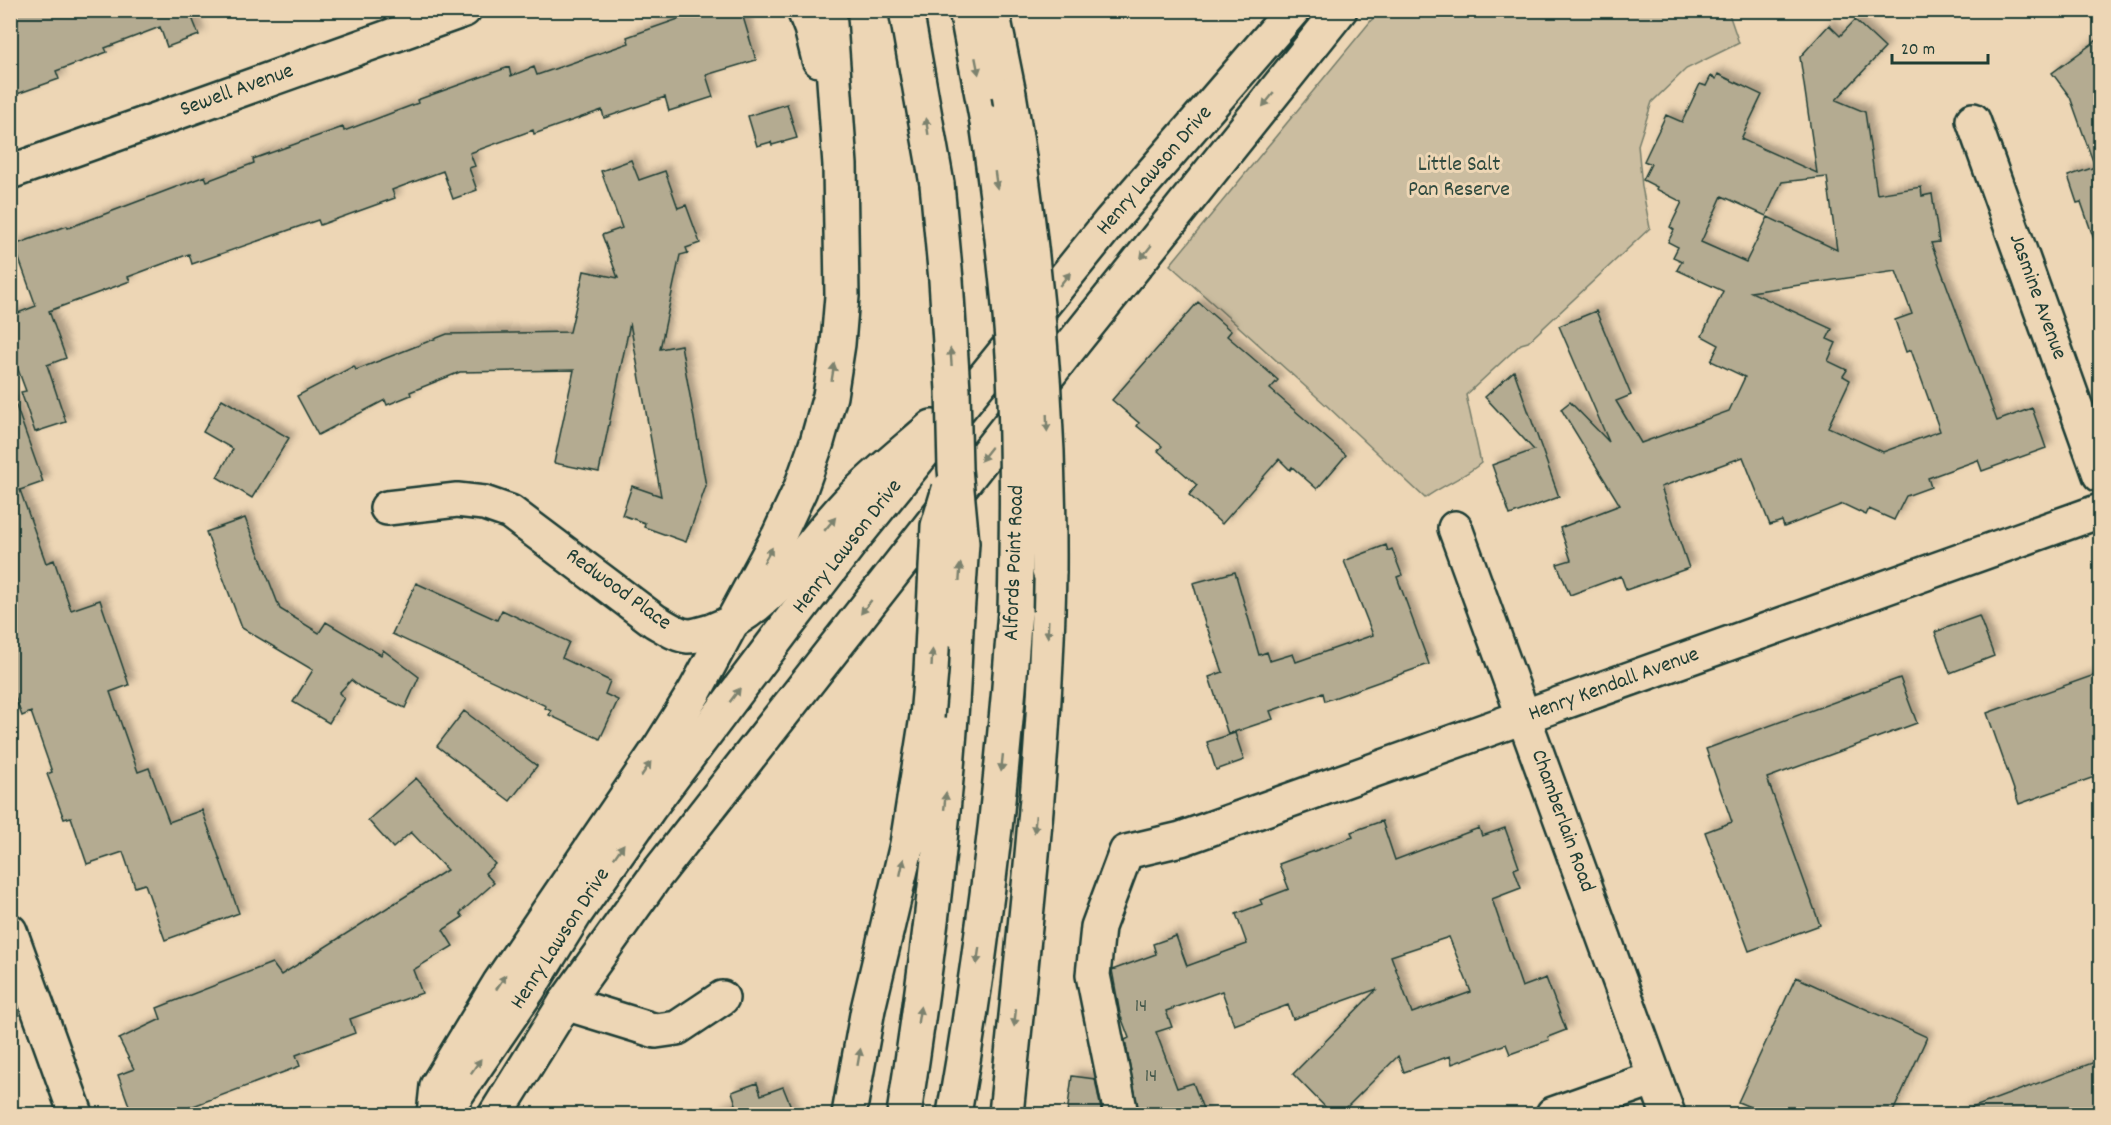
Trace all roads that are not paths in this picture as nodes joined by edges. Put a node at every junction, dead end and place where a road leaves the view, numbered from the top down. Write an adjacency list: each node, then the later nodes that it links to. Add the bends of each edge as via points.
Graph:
1 (464, 10): 12 (main road, Sewell Avenue)
2 (804, 10): 11 (main road, via 815,44)
3 (829, 10): 11 (main road)
4 (906, 10): 19 (main road, one-way to 4, bridge, via 962,543 937,184)
5 (966, 10): 31 (main road, Alfords Point Road, one-way to 31, bridge, via 1003,242 1013,357 1017,478 1015,611 1008,705 990,871)
6 (992, 10): 32 (main road, one-way to 32, bridge, via 1029,225 1049,471 1048,635 1038,791)
7 (1340, 10): 9 (main road, Henry Lawson Drive)
8 (1280, 17): 9 (main road); 13 (main road, Henry Lawson Drive, one-way to 8)
9 (1305, 54): 23 (main road, Henry Lawson Drive, one-way to 23, via 1075,340 679,846)
10 (1973, 120): 14 (main road, Jasmine Avenue)
11 (840, 165): 18 (main road, one-way to 11, via 800,490 830,396 842,296)
12 (10, 172)
13 (980, 385): 18 (main road, Redwood Place, one-way to 13, via 768,595 852,498); 27 (main road, Henry Lawson Drive, one-way to 13, via 650,807 859,532)
14 (2100, 475)
15 (387, 508): 18 (main road, Redwood Place, via 457,500 510,512 675,633 699,635)
16 (2100, 511): 20 (main road, Henry Kendall Avenue)
17 (1455, 528): 20 (main road, Chamberlain Road)
18 (730, 624): 26 (main road, one-way to 18, via 437,1086 499,984 660,747)
19 (940, 716): 29 (main road, one-way to 19, via 868,1009); 30 (main road, one-way to 19, via 936,889)
20 (1524, 717): 24 (main road, Chamberlain Road); 33 (main road, Henry Kendall Avenue, via 1181,839 1126,852 1098,927 1093,975)
21 (10, 931): 25 (main road)
22 (722, 998): 23 (main road, via 677,1028 656,1030)
23 (565, 1003): 28 (main road, Henry Lawson Drive)
24 (1655, 1078): 34 (main road); 35 (main road, Chamberlain Road)
25 (76, 1114)
26 (434, 1114)
27 (443, 1114)
28 (496, 1114)
29 (849, 1114)
30 (904, 1114)
31 (954, 1114)
32 (1006, 1114)
33 (1121, 1114)
34 (1552, 1114)
35 (1668, 1114)

